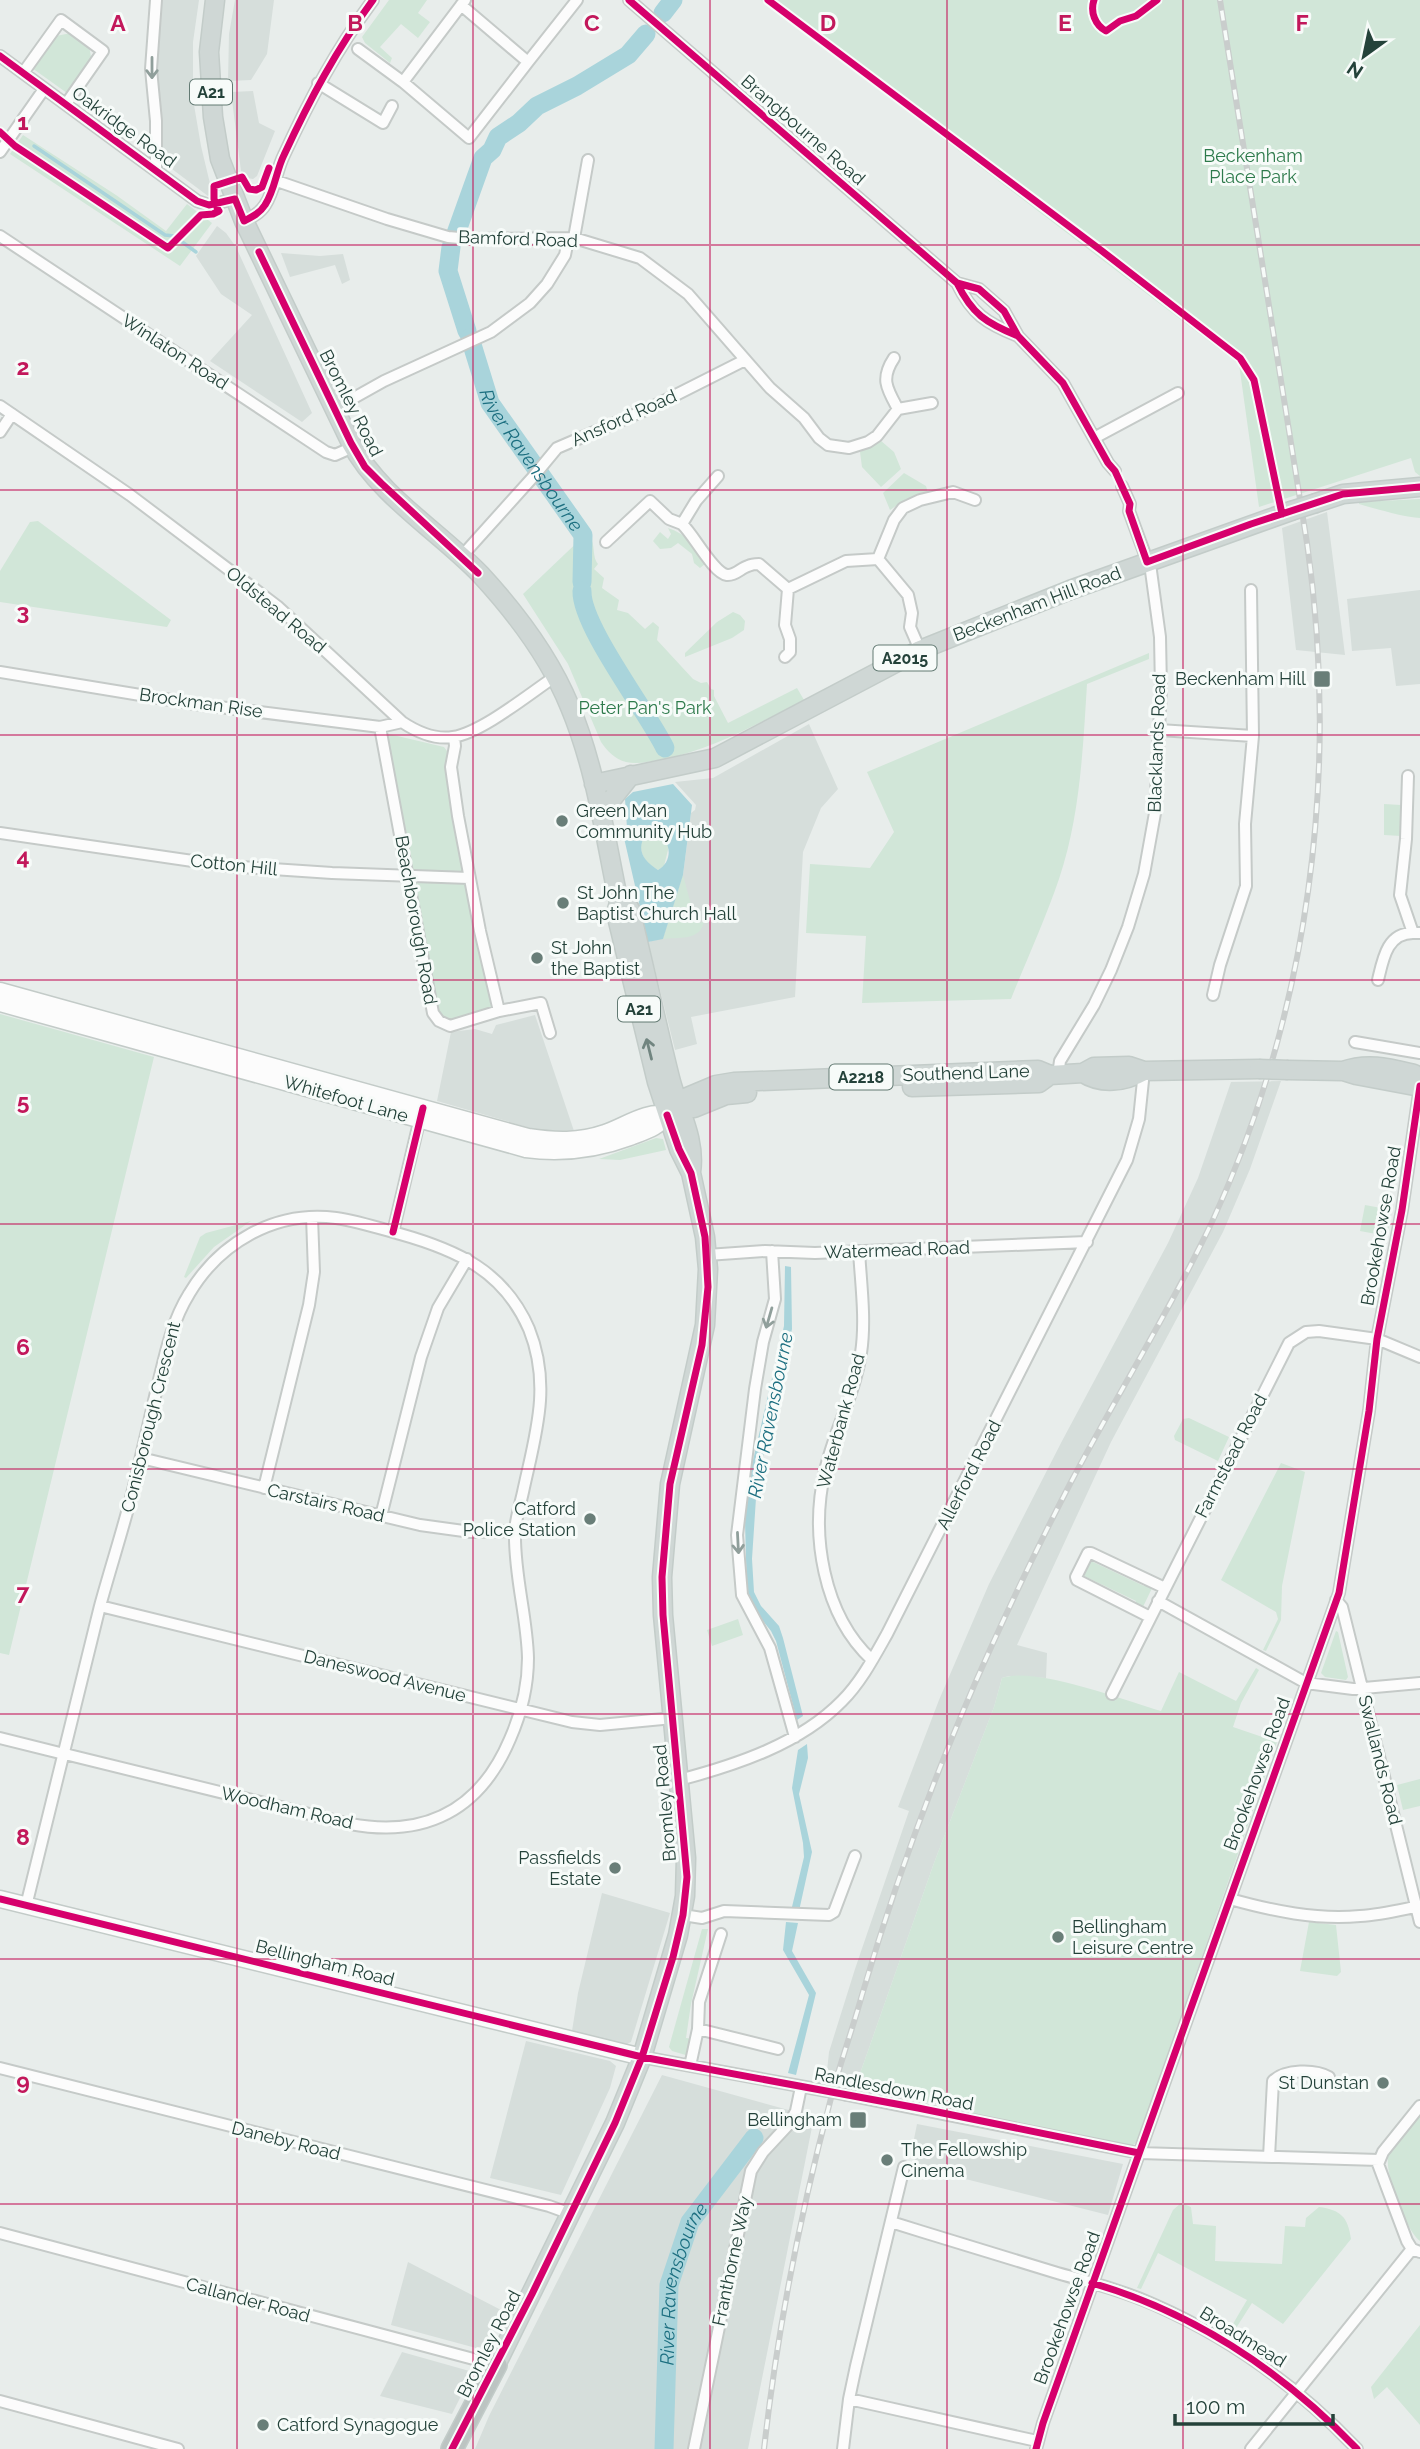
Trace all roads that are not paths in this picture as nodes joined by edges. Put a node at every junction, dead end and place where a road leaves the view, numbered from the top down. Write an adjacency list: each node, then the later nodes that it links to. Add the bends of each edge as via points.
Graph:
1 (156, 0): 18 (street, one-way to 18, via 151,69)
2 (215, 0): 20 (main road, Bromley Road / A21, via 209,52 213,117 220,159)
3 (373, 0): 12 (street)
4 (577, 0): 9 (street)
5 (629, 0): 24 (street, Brangbourne Road)
6 (463, 3): 9 (street); 11 (street)
7 (358, 49): 11 (street)
8 (0, 56): 10 (street, Oakridge Road)
9 (528, 62): 11 (street, via 469,138)
10 (23, 73): 13 (street, Oakridge Road); 14 (street, Oakridge Road, via 61,20 103,51)
11 (403, 82)
12 (318, 83): 15 (street, via 383,122); 19 (street)
13 (44, 89): 14 (street, Oakridge Road); 16 (street)
14 (66, 104): 18 (street, Oakridge Road)
15 (392, 106)
16 (0, 152)
17 (588, 160): 23 (street)
18 (156, 170): 20 (street, Oakridge Road, via 203,204)
19 (274, 180): 21 (street, via 266,204); 23 (street, Bamford Road, via 449,237)
20 (235, 199): 21 (main road, Bromley Road / A21)
21 (244, 221): 31 (main road, Bromley Road / A21)
22 (0, 236): 36 (street, Winlaton Road, via 326,452 335,455)
23 (574, 238): 27 (street, Bamford Road, via 640,258 664,275 688,294); 31 (street, via 547,284 491,332)
24 (957, 283): 25 (street, Brangbourne Road, via 967,303 993,326); 25 (street, Brangbourne Road, via 979,289 1004,311)
25 (1018, 336): 35 (street, Brangbourne Road, via 1063,383)
26 (894, 358): 32 (street, via 886,370 887,388)
27 (745, 360): 32 (street, Bamford Road, via 828,445 849,448 868,442); 44 (street, Ansford Road, via 650,408 557,447)
28 (1178, 393): 35 (street)
29 (932, 402): 32 (street)
30 (0, 407): 33 (street, Oldstead Road)
31 (334, 409): 36 (main road, Bromley Road / A21)
32 (898, 409)
33 (12, 414): 34 (street); 53 (street, Oldstead Road, via 130,495 277,606)
34 (0, 432)
35 (1094, 438): 37 (street, Brangbourne Road)
36 (353, 447): 44 (main road, Bromley Road / A21, via 365,467)
37 (1111, 470)
38 (718, 476): 42 (street)
39 (1122, 486): 46 (street)
40 (1420, 486): 46 (main road, Beckenham Hill Road / A2015, bridge, via 1343,494)
41 (975, 500): 45 (street, via 953,492 903,508)
42 (682, 524): 43 (street, via 669,519 650,501); 47 (street, via 722,572 727,575 759,564)
43 (606, 542)
44 (461, 556): 52 (main road, Bromley Road / A21, via 502,598)
45 (878, 559): 47 (street, via 846,561); 49 (street, via 908,596 910,627)
46 (1147, 562): 49 (main road, Beckenham Hill Road / A2015); 55 (street, Blacklands Road, via 1160,637)
47 (788, 589): 50 (street, via 785,625 790,652)
48 (1251, 590): 56 (street)
49 (920, 650): 58 (main road, Beckenham Hill Road / A2015, via 715,758)
50 (785, 657)
51 (0, 672): 54 (street, Brockman Rise, via 195,704)
52 (556, 676): 57 (street, via 482,725); 60 (main road, Bromley Road / A21)
53 (402, 722): 54 (street, Brockman Rise); 57 (street, Oldstead Road, via 417,732)
54 (380, 727): 63 (street, Beachborough Road)
55 (1159, 730): 56 (street); 76 (street, Blacklands Road, via 1155,813 1128,927 1111,970)
56 (1254, 736): 68 (street, via 1245,824 1246,886)
57 (454, 737): 64 (street, via 451,767)
58 (631, 775): 60 (main road, Beckenham Hill Road / A2015, via 608,768); 61 (main road)
59 (1408, 776): 65 (street, via 1400,895)
60 (592, 778): 61 (main road, Bromley Road / A21)
61 (602, 818): 79 (main road, Bromley Road / A21, via 620,903 630,909)
62 (0, 833): 63 (street, Cotton Hill, via 227,866)
63 (408, 875): 64 (street, Cotton Hill); 70 (street, Beachborough Road, via 436,1017 454,1026)
64 (469, 877): 70 (street)
65 (1417, 933): 66 (street, via 1404,933 1386,948)
66 (1378, 980)
67 (0, 991): 80 (street, Whitefoot Lane)
68 (1213, 995)
69 (0, 1003): 80 (street, Whitefoot Lane)
70 (499, 1011): 71 (street, via 541,1003)
71 (550, 1032)
72 (1355, 1042): 73 (street)
73 (1420, 1053)
74 (1144, 1071): 75 (main road, Southend Lane / A2218, bridge); 76 (main road, Southend Lane / A2218, via 1129,1066 1094,1067 1083,1073); 83 (street, Allerford Road, via 1134,1139)
75 (1343, 1071): 77 (main road, Southend Lane / A2218, via 1370,1065); 78 (main road, Southend Lane / A2218)
76 (1054, 1075): 79 (main road, Southend Lane / A2218, via 1039,1083 909,1081 756,1087)
77 (1420, 1075)
78 (1420, 1087): 88 (street, Brookehowse Road)
79 (674, 1111): 80 (street, Whitefoot Lane, via 660,1125 607,1145 562,1152 526,1149); 86 (main road, Bromley Road / A21, via 694,1155 691,1173)
80 (421, 1114): 82 (street)
81 (312, 1217): 82 (street, Conisborough Crescent, via 344,1219); 90 (street, Conisborough Crescent, via 250,1234 222,1253 198,1279 173,1326); 91 (street, via 314,1272 309,1305)
82 (393, 1232): 87 (street, Conisborough Crescent, via 438,1244)
83 (1087, 1242): 85 (street, Watermead Road); 99 (street, Allerford Road)
84 (772, 1251): 85 (street, Watermead Road); 86 (street, Watermead Road); 106 (street, one-way to 106, via 775,1298 755,1389 737,1535 742,1595 770,1648)
85 (859, 1251): 99 (street, Waterbank Road, via 861,1353 824,1471 819,1524 826,1581 835,1604)
86 (707, 1255): 105 (main road, Bromley Road / A21, via 705,1325 673,1465 663,1558 663,1615)
87 (467, 1259): 92 (street, via 438,1308 421,1357); 93 (street, Conisborough Crescent, via 494,1278 517,1307 538,1361 541,1406)
88 (1377, 1339): 89 (street, Farmstead Road); 94 (street, Farmstead Road, via 1312,1331 1289,1343); 95 (street, Brookehowse Road)
89 (1420, 1357)
90 (141, 1458): 91 (street, Carstairs Road); 97 (street, Conisborough Crescent)
91 (264, 1489): 92 (street, Carstairs Road)
92 (381, 1516): 93 (street, Carstairs Road, via 454,1530)
93 (514, 1531): 104 (street, Conisborough Crescent, via 528,1660)
94 (1164, 1588): 96 (street, Farmstead Road); 98 (street, via 1091,1553 1076,1577)
95 (1336, 1600): 100 (street, Brookehowse Road); 102 (street, Swallands Road, via 1342,1607)
96 (1158, 1601): 98 (street, Farmstead Road); 100 (street)
97 (100, 1606): 104 (street, Daneswood Avenue); 108 (street, Conisborough Crescent)
98 (1150, 1617): 103 (street, Farmstead Road)
99 (872, 1660): 106 (street, Allerford Road, via 842,1702)
100 (1306, 1683): 102 (street); 112 (street, Brookehowse Road)
101 (1420, 1683): 102 (street)
102 (1362, 1689): 114 (street, Swallands Road)
103 (1112, 1694)
104 (520, 1710): 105 (street, Daneswood Avenue, via 586,1724); 108 (street, Woodham Road, via 502,1758 484,1786 456,1809 424,1822 390,1828 350,1824)
105 (673, 1718): 109 (main road, Bromley Road / A21)
106 (795, 1737): 109 (street, Allerford Road)
107 (0, 1738): 108 (street, Woodham Road)
108 (64, 1754): 113 (street, Conisborough Crescent)
109 (679, 1780): 115 (main road, Bromley Road / A21, via 687,1877)
110 (855, 1856): 115 (street, via 829,1915 724,1911 702,1918)
111 (0, 1899): 113 (street, Bellingham Road)
112 (1230, 1899): 114 (street, via 1324,1917); 126 (street, Brookehowse Road)
113 (26, 1906): 120 (street, Bellingham Road)
114 (1418, 1906): 116 (street, Swallands Road)
115 (683, 1915): 120 (main road, Bromley Road / A21)
116 (1420, 1922)
117 (721, 1934): 118 (street, via 699,2002)
118 (698, 2029): 119 (street); 121 (street)
119 (778, 2049)
120 (642, 2057): 121 (street, Randlesdown Road); 130 (main road, Bromley Road / A21)
121 (690, 2066): 124 (street, Randlesdown Road)
122 (0, 2068): 130 (street, Daneby Road)
123 (1329, 2077): 127 (street, via 1311,2070 1282,2074 1273,2081)
124 (802, 2087): 126 (street, Randlesdown Road, bridge); 142 (street, Franthorne Way, via 793,2118 751,2171)
125 (1420, 2106): 128 (street)
126 (1139, 2153): 127 (street, Randlesdown Road); 134 (street, Brookehowse Road)
127 (1269, 2157): 128 (street, Randlesdown Road)
128 (1379, 2160): 133 (street, via 1390,2199)
129 (904, 2167): 131 (street)
130 (571, 2214): 135 (main road, Bromley Road / A21)
131 (891, 2222): 134 (street, Broadmead); 137 (street)
132 (0, 2233): 135 (street, Callander Road)
133 (1416, 2250): 136 (street)
134 (1092, 2283): 136 (street, Broadmead, via 1195,2324); 139 (street, Brookehowse Road)
135 (496, 2365): 141 (highway, Bromley Road / A21)
136 (1297, 2393): 144 (street); 145 (street, Broadmead)
137 (849, 2399): 139 (street); 143 (street)
138 (0, 2401): 140 (street)
139 (1037, 2447)
140 (178, 2449)
141 (452, 2449)
142 (694, 2449)
143 (843, 2449)
144 (1251, 2449)
145 (1357, 2449)

